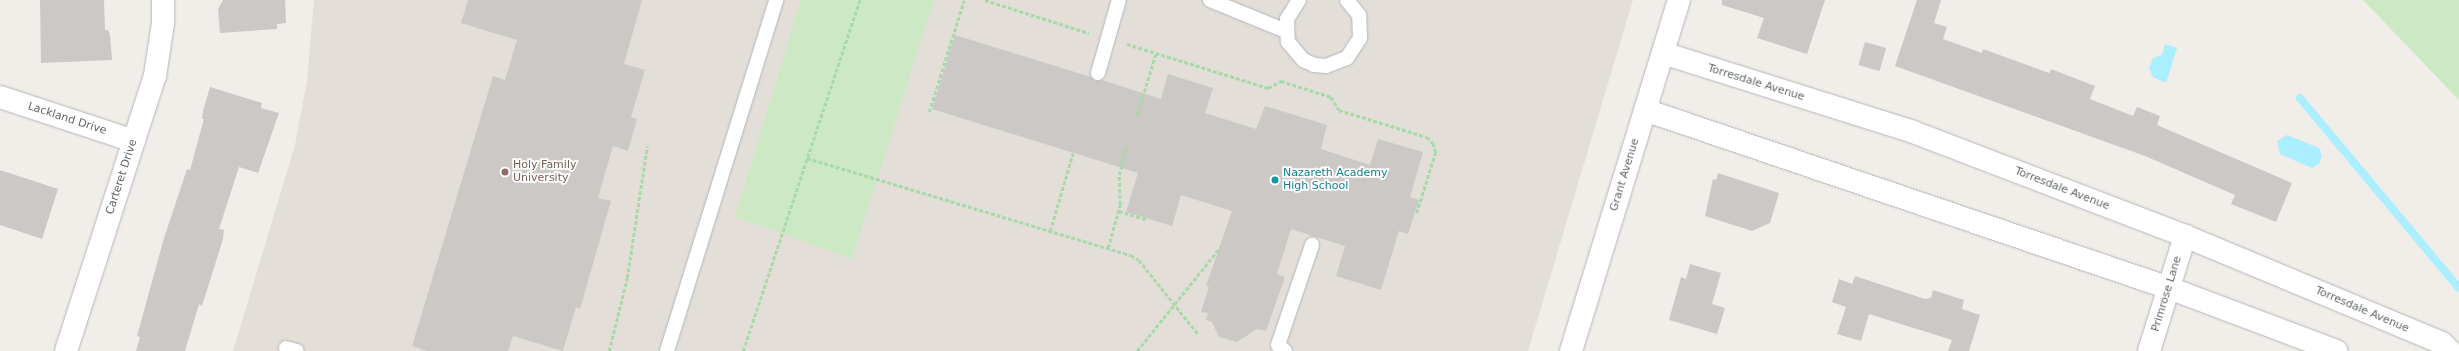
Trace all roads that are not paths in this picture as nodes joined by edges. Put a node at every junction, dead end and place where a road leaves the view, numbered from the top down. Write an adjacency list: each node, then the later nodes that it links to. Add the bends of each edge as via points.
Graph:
1 (163, 0): 13 (street, Carteret Drive, via 163,23 154,76)
2 (776, 0): 18 (lane)
3 (1119, 0): 10 (lane)
4 (1210, 0): 8 (lane)
5 (1299, 0): 8 (lane, via 1287,19)
6 (1680, 0): 9 (street, Grant Avenue)
7 (1355, 2): 8 (lane, via 1359,15 1360,38 1347,58 1337,64 1314,65 1303,60 1294,52)
8 (1286, 31)
9 (1663, 53): 12 (street, Grant Avenue); 14 (street, Torresdale Avenue, via 1913,132)
10 (1098, 73)
11 (0, 97): 13 (street, Lackland Drive)
12 (1645, 110): 16 (street); 20 (street, Grant Avenue)
13 (134, 141): 17 (street, Carteret Drive)
14 (2185, 236): 16 (street, Primrose Lane); 23 (street, Torresdale Avenue, via 2442,343)
15 (1312, 245): 19 (lane, via 1278,345)
16 (2169, 288): 21 (street, Primrose Lane); 22 (street)
17 (66, 351)
18 (667, 351)
19 (1285, 351)
20 (1570, 351)
21 (2149, 351)
22 (2337, 351)
23 (2450, 351)

